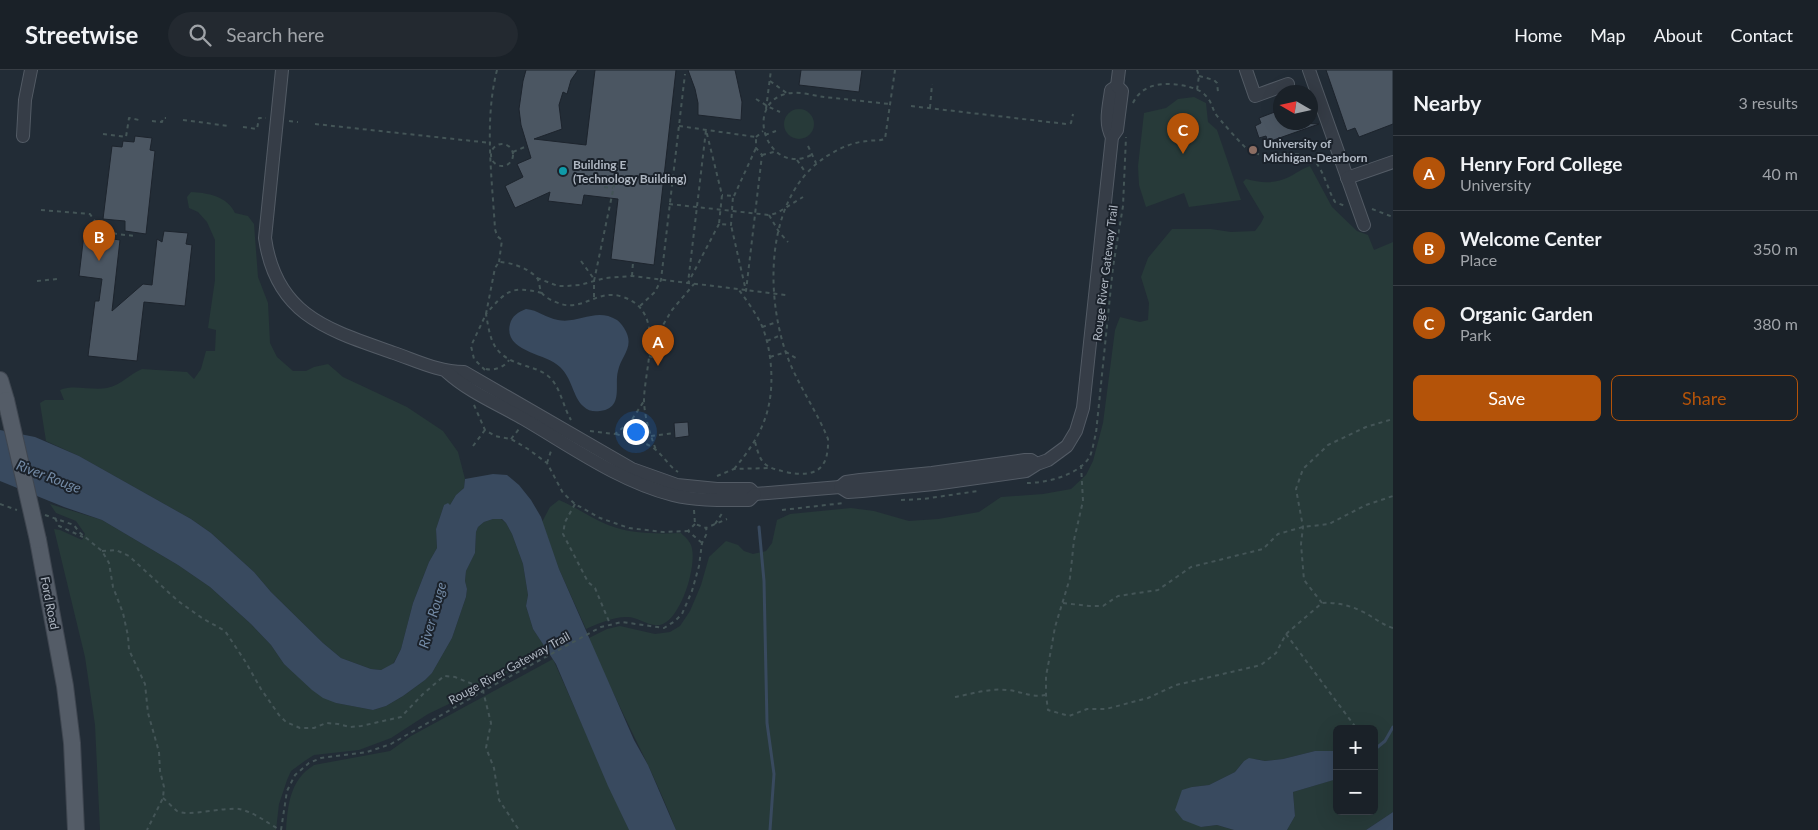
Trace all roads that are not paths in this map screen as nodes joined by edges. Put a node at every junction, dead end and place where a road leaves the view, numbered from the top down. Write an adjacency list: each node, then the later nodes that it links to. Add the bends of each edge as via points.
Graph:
1 (31, 70): 7 (street)
2 (282, 70): 11 (street, via 265,238 267,257 283,293 317,323 355,340)
3 (1119, 70): 13 (street, via 1117,86 1111,90 1108,118 1112,137 1084,408 1067,446 1037,464 1025,460 846,482 840,487)
4 (1247, 70): 6 (street, via 1255,96)
5 (1308, 70): 9 (street)
6 (1288, 84)
7 (23, 136)
8 (1393, 162): 9 (street)
9 (1347, 178): 10 (street)
10 (1364, 225)
11 (447, 372): 13 (street, via 464,372 632,469 677,485 750,489); 13 (street, via 459,384 628,479 675,495 749,500)
12 (0, 380): 14 (main road, Ford Road, bridge, via 38,540 66,686)
13 (755, 494)
14 (76, 830)

